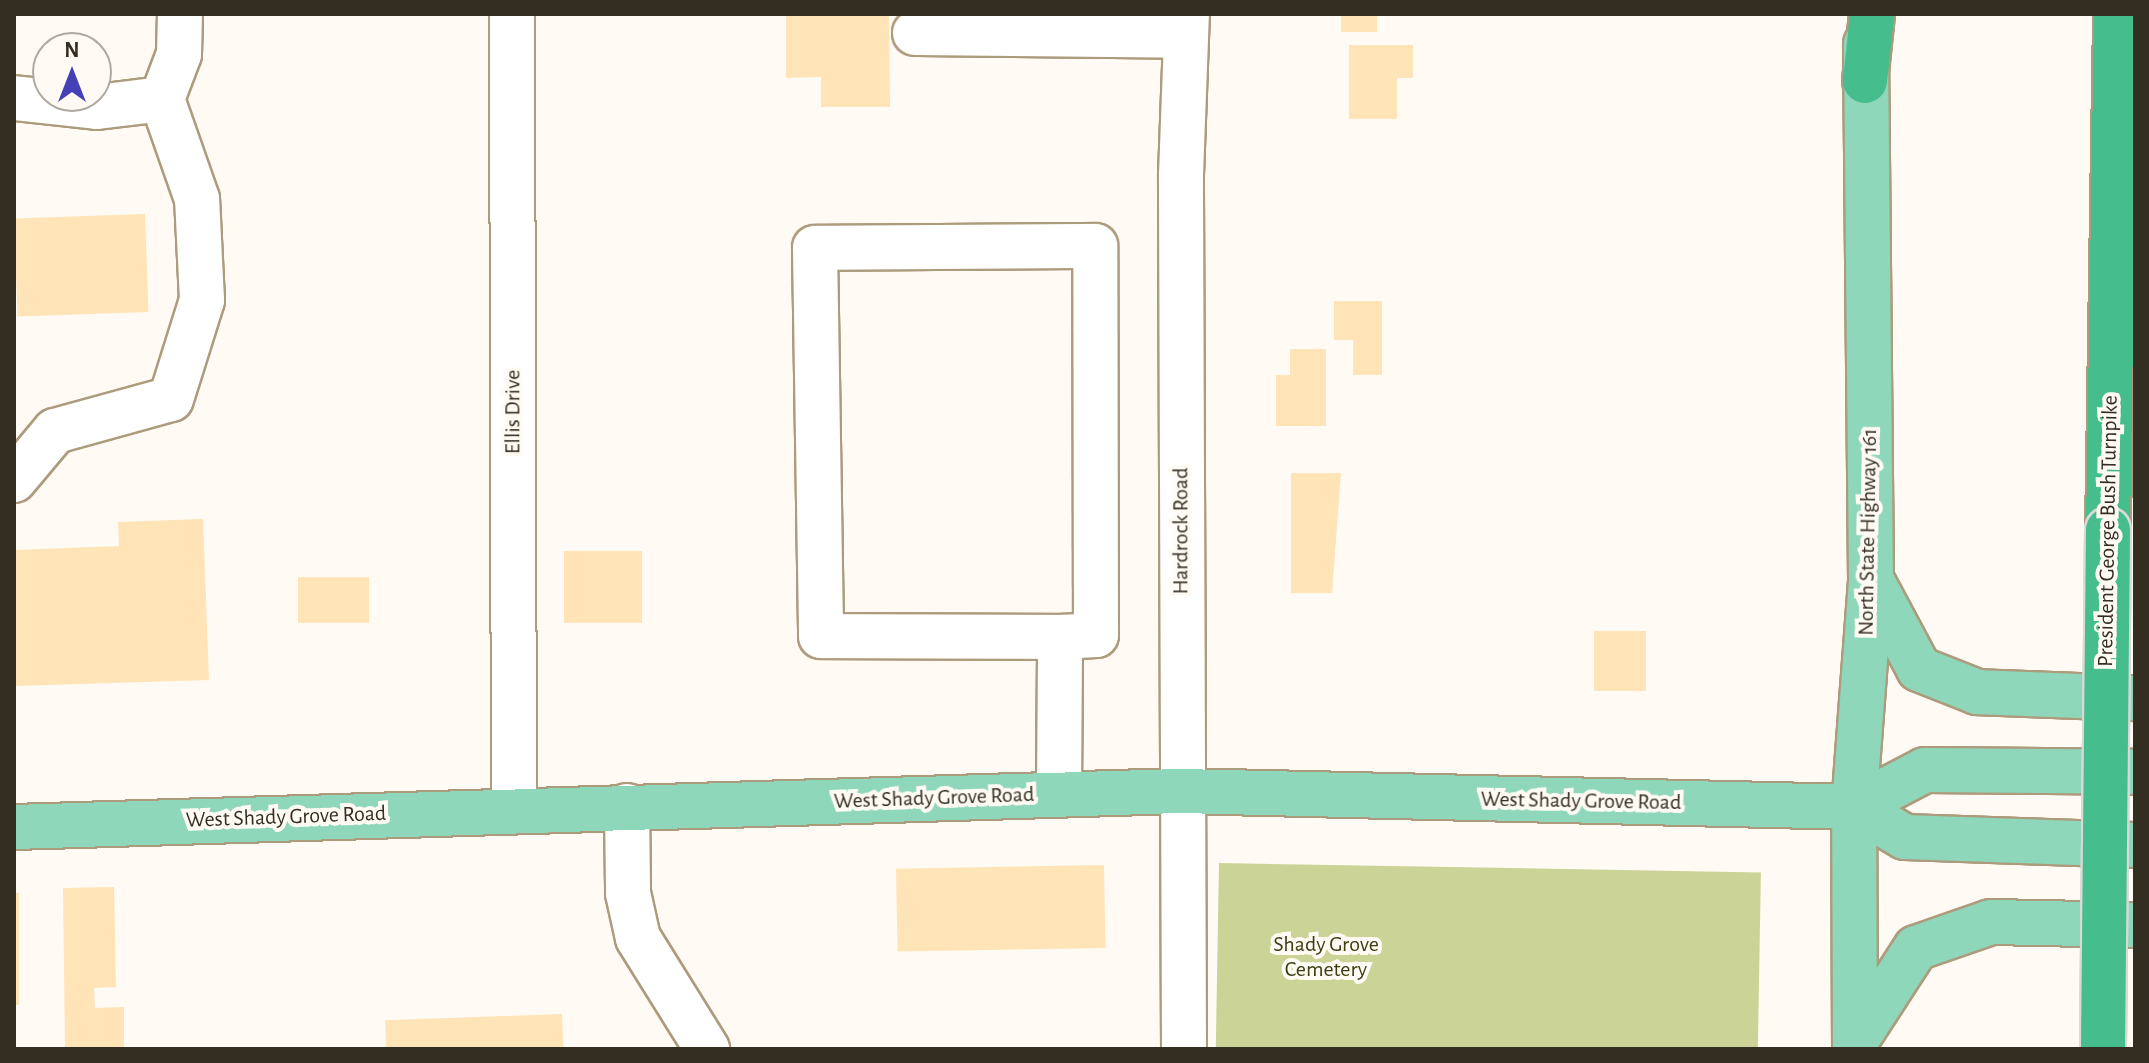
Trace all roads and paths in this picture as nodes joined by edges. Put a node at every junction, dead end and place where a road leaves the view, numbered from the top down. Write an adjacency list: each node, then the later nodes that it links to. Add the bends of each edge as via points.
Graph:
1 (180, 14): 9 (street, via 179,54)
2 (512, 14): 19 (street, Ellis Drive)
3 (1869, 14): 7 (highway)
4 (2116, 14): 26 (highway, President George Bush Turnpike, bridge)
5 (1186, 25): 6 (street); 15 (street, Hardrock Road)
6 (915, 33)
7 (1865, 81): 11 (main road, North State Highway 161)
8 (14, 98): 9 (street, via 97,107)
9 (162, 99): 10 (street, via 197,199 202,300 171,399 55,431)
10 (14, 480)
11 (1871, 579): 13 (main road, via 1919,669 1977,692); 18 (main road, North State Highway 161)
12 (1060, 637): 12 (street, via 1096,635 1095,246 815,248 821,636); 16 (street)
13 (2135, 698)
14 (2135, 772): 18 (main road, West Shady Grove Road, via 1925,770)
15 (1181, 791): 16 (main road, West Shady Grove Road); 18 (main road, West Shady Grove Road); 25 (street, Hardrock Road)
16 (1059, 794): 17 (main road, West Shady Grove Road)
17 (627, 806): 19 (main road, West Shady Grove Road); 24 (street, via 628,893 638,938)
18 (1854, 807): 21 (main road, West Shady Grove Road, via 1905,837); 23 (main road, North State Highway 161)
19 (514, 809): 20 (main road, West Shady Grove Road)
20 (14, 827)
21 (2135, 845)
22 (2135, 925): 23 (main road, via 1991,922 1916,948)
23 (1855, 1046)
24 (707, 1049)
25 (1184, 1049)
26 (2103, 1049)

